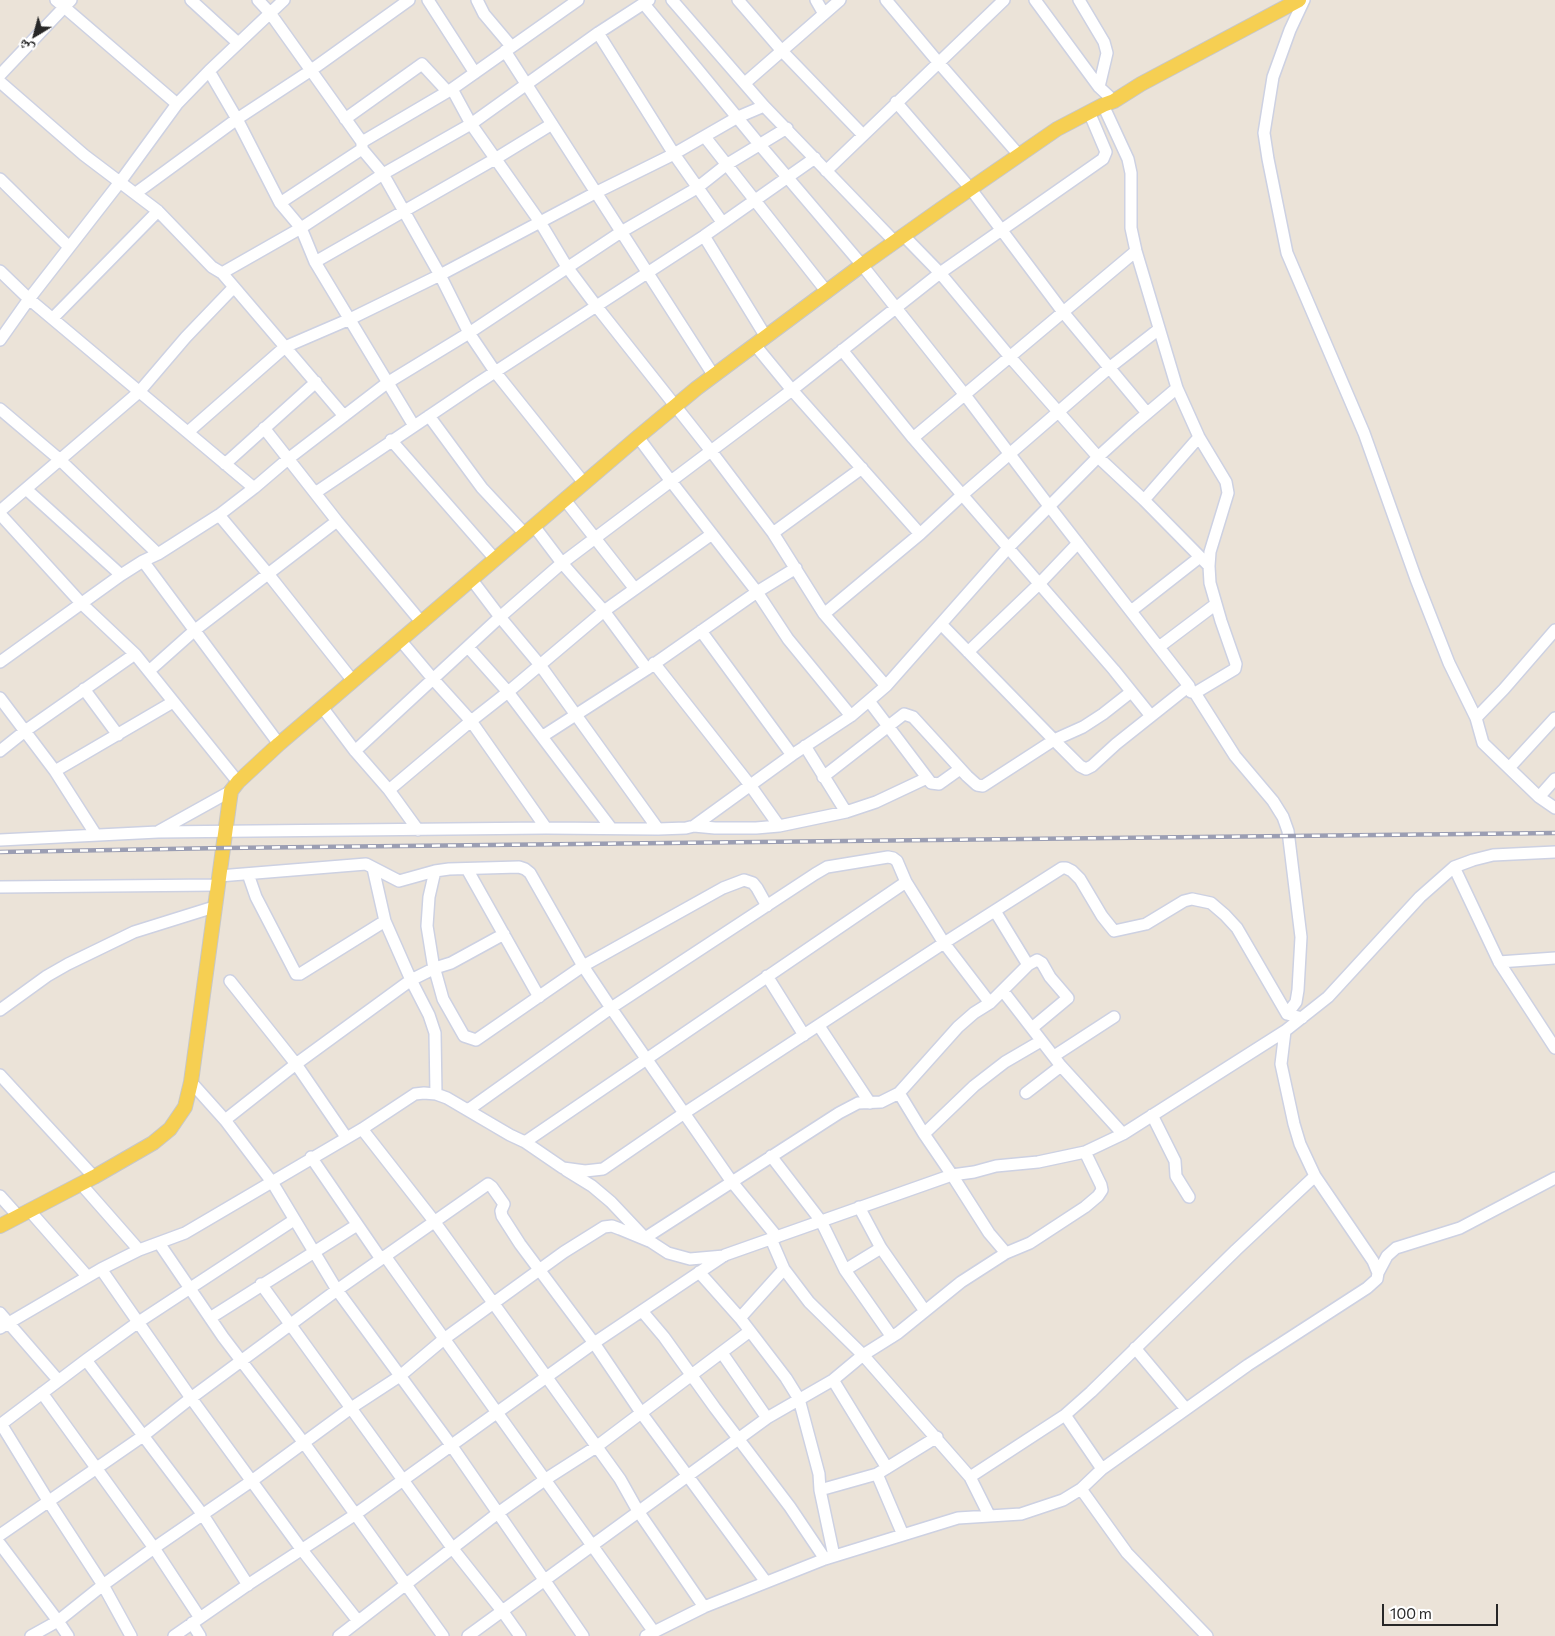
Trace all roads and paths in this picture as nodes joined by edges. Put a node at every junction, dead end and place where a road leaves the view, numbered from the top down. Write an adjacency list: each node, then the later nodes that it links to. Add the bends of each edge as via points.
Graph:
1 (191, 0): 23 (street)
2 (258, 0): 20 (street)
3 (284, 0): 20 (street)
4 (409, 0): 28 (street)
5 (428, 0): 29 (street)
6 (477, 0): 24 (street)
7 (578, 0): 24 (street)
8 (672, 0): 32 (street)
9 (738, 0): 25 (street)
10 (816, 0): 21 (street)
11 (840, 0): 21 (street)
12 (886, 0): 26 (street)
13 (1004, 0): 26 (street)
14 (1035, 0): 34 (street)
15 (1079, 0): 34 (street, via 1106,48)
16 (1298, 0): 37 (main road)
17 (1304, 0): 196 (street, via 1273,77 1264,133 1286,253 1364,433 1449,663)
18 (64, 2): 30 (street); 38 (street)
19 (646, 2): 22 (street); 41 (street)
20 (270, 13): 23 (street); 28 (street)
21 (824, 14): 25 (street)
22 (598, 34): 33 (street); 51 (street)
23 (238, 43): 27 (street)
24 (508, 48): 29 (street); 33 (street)
25 (782, 52): 32 (street); 47 (street)
26 (938, 62): 36 (street); 52 (street)
27 (210, 70): 38 (street); 42 (street)
28 (310, 71): 42 (street); 43 (street)
29 (475, 73): 35 (street)
30 (0, 75)
31 (0, 82): 60 (street)
32 (745, 83): 39 (street)
33 (528, 84): 44 (street); 45 (street)
34 (1099, 87): 37 (street)
35 (450, 90): 43 (street, via 422,64); 44 (street); 50 (street)
36 (896, 102): 47 (street); 62 (street)
37 (1108, 103): 40 (main road); 77 (street, via 1131,173 1131,228)
38 (177, 104): 60 (street)
39 (764, 106): 41 (street); 46 (street)
40 (1089, 112): 52 (main road); 72 (street, via 1106,155)
41 (738, 118): 48 (street); 49 (street)
42 (237, 119): 64 (street); 66 (street)
43 (345, 119): 50 (street)
44 (471, 124): 54 (street); 57 (street)
45 (552, 124): 54 (street); 63 (street)
46 (787, 128): 49 (street); 53 (street)
47 (863, 135): 56 (street)
48 (705, 137): 51 (street); 55 (street)
49 (759, 144): 55 (street); 58 (street)
50 (362, 146): 57 (street); 66 (street)
51 (674, 154): 61 (street); 63 (street)
52 (1019, 155): 62 (main road)
53 (815, 158): 56 (street); 58 (street)
54 (495, 159): 68 (street); 69 (street)
55 (726, 165): 61 (street); 65 (street)
56 (826, 170): 75 (street)
57 (383, 174): 68 (street); 71 (street)
58 (786, 177): 65 (street); 79 (street)
59 (0, 179): 76 (street)
60 (120, 182): 64 (street); 76 (street)
61 (697, 188): 70 (street); 73 (street)
62 (970, 188): 72 (street); 75 (main road)
63 (595, 192): 69 (street); 73 (street)
64 (136, 193): 67 (street)
65 (753, 200): 70 (street); 87 (street)
66 (280, 202): 71 (street)
67 (158, 211): 82 (street, via 212,267); 92 (street)
68 (403, 212): 78 (street); 85 (street)
69 (540, 222): 80 (street); 85 (street)
70 (722, 222): 74 (street)
71 (301, 228): 78 (street); 82 (street)
72 (1001, 230): 84 (street); 91 (street)
73 (621, 232): 80 (street); 83 (street)
74 (704, 236): 83 (street); 97 (street)
75 (899, 239): 79 (main road); 84 (street)
76 (69, 246): 88 (street)
77 (1136, 251): 91 (street); 94 (street)
78 (315, 262): 93 (street)
79 (862, 265): 87 (main road); 90 (street)
80 (567, 267): 89 (street); 95 (street)
81 (0, 271): 88 (street)
82 (222, 273): 86 (street)
83 (647, 273): 89 (street); 103 (street)
84 (940, 273): 90 (street); 100 (street)
85 (440, 275): 93 (street); 95 (street)
86 (234, 287): 98 (street); 108 (street)
87 (827, 292): 97 (main road)
88 (29, 299): 92 (street); 96 (street)
89 (596, 307): 102 (street); 110 (street)
90 (895, 308): 99 (street); 109 (street)
91 (1063, 312): 100 (street); 101 (street)
92 (54, 318): 108 (street)
93 (350, 319): 98 (street); 105 (street)
94 (1158, 329): 101 (street); 106 (street)
95 (469, 332): 102 (street); 105 (street)
96 (0, 340)
97 (761, 341): 103 (main road); 107 (street)
98 (285, 347): 104 (street); 118 (street)
99 (842, 350): 107 (street); 121 (street)
100 (1010, 357): 109 (street); 112 (street)
101 (1109, 368): 112 (street); 113 (street)
102 (496, 373): 115 (street); 131 (street)
103 (714, 376): 110 (main road)
104 (316, 382): 114 (street); 117 (street)
105 (387, 383): 114 (street); 116 (street)
106 (1178, 388): 113 (street); 120 (street)
107 (792, 390): 123 (street); 129 (street)
108 (139, 392): 118 (street); 126 (street)
109 (965, 395): 121 (street); 124 (street)
110 (676, 406): 119 (main road); 123 (street)
111 (0, 409): 126 (street)
112 (1058, 412): 124 (street); 125 (street)
113 (1147, 413): 125 (street)
114 (344, 416): 127 (street)
115 (429, 416): 116 (street); 142 (street, via 482,488)
116 (414, 426): 122 (street)
117 (264, 428): 127 (street); 128 (street)
118 (188, 432): 128 (street)
119 (638, 436): 130 (street); 131 (main road)
120 (1199, 437): 137 (street); 154 (street, via 1226,482 1228,493 1210,552)
121 (913, 438): 135 (street)
122 (391, 440): 134 (street); 151 (street)
123 (710, 451): 130 (street); 143 (street)
124 (1010, 454): 135 (street); 138 (street)
125 (1098, 458): 137 (street); 138 (street)
126 (59, 459): 133 (street); 149 (street)
127 (288, 459): 132 (street); 134 (street)
128 (225, 464): 132 (street)
129 (862, 468): 143 (street); 145 (street)
130 (670, 480): 144 (street); 146 (street)
131 (584, 483): 136 (main road)
132 (254, 488): 140 (street)
133 (26, 489): 139 (street); 157 (street)
134 (315, 494): 141 (street)
135 (962, 496): 145 (street); 148 (street)
136 (565, 500): 142 (main road); 146 (street)
137 (1144, 500): 150 (street)
138 (1049, 506): 147 (street); 148 (street)
139 (0, 513): 162 (street)
140 (219, 515): 149 (street); 156 (street)
141 (337, 520): 156 (street); 168 (street)
142 (530, 530): 151 (main road); 153 (street)
143 (773, 533): 155 (street)
144 (712, 534): 160 (street); 161 (street)
145 (920, 534): 166 (street)
146 (594, 539): 153 (street); 160 (street)
147 (1078, 543): 159 (street); 165 (street)
148 (1008, 548): 159 (street); 169 (street)
149 (158, 554): 152 (street)
150 (1200, 557): 154 (street); 165 (street)
151 (495, 559): 158 (main road)
152 (144, 561): 157 (street); 170 (street)
153 (562, 563): 164 (street); 167 (street)
154 (1209, 566): 163 (street)
155 (796, 568): 161 (street); 166 (street)
156 (269, 574): 170 (street); 183 (street)
157 (121, 575): 162 (street)
158 (472, 580): 167 (street); 168 (main road)
159 (1039, 584): 176 (street); 188 (street)
160 (635, 589): 164 (street)
161 (757, 592): 172 (street); 194 (street, via 788,640)
162 (81, 603): 177 (street); 178 (street)
163 (1216, 604): 175 (street); 186 (street, via 1235,669)
164 (604, 611): 179 (street); 180 (street)
165 (1131, 611): 175 (street)
166 (824, 614): 184 (street)
167 (500, 618): 174 (street); 179 (street)
168 (422, 623): 173 (main road)
169 (941, 624): 176 (street); 184 (street)
170 (196, 630): 181 (street); 204 (street)
171 (1555, 630): 196 (street)
172 (701, 631): 180 (street); 208 (street)
173 (401, 641): 182 (street); 183 (main road)
174 (468, 647): 182 (street); 187 (street)
175 (1159, 647): 186 (street)
176 (968, 652): 203 (street)
177 (135, 654): 181 (street); 185 (street)
178 (0, 662)
179 (540, 665): 187 (street); 193 (street)
180 (651, 666): 193 (street); 215 (street)
181 (149, 671): 191 (street)
182 (432, 679): 198 (street); 207 (street)
183 (353, 681): 192 (main road)
184 (886, 686): 190 (street)
185 (84, 689): 200 (street); 201 (street)
186 (1192, 690): 195 (street); 259 (street, via 1236,756 1273,801 1288,831 1301,936 1296,1002)
187 (508, 692): 198 (street); 202 (street)
188 (1131, 692): 195 (street); 203 (street, via 1104,714)
189 (0, 698): 200 (street)
190 (869, 701): 194 (street); 199 (street)
191 (173, 702): 201 (street); 216 (street)
192 (322, 707): 204 (main road); 207 (street)
193 (575, 715): 202 (street); 225 (street)
194 (850, 716): 205 (street)
195 (1151, 716): 203 (street, via 1086,769)
196 (1476, 718): 209 (street, via 1483,743)
197 (1555, 718): 209 (street)
198 (471, 721): 217 (street); 223 (street)
199 (888, 727): 210 (street, via 904,714 913,717); 212 (street); 213 (street)
200 (25, 731): 206 (street); 211 (street)
201 (118, 735): 211 (street)
202 (543, 736): 224 (street)
203 (1054, 740): 210 (street, via 983,786 976,785)
204 (279, 744): 216 (main road)
205 (805, 746): 208 (street); 212 (street)
206 (0, 751)
207 (355, 751): 217 (street)
208 (792, 755): 215 (street)
209 (1510, 768): 218 (street)
210 (960, 769): 213 (street, via 939,784)
211 (55, 771): 229 (street)
212 (823, 777): 220 (street)
213 (927, 778): 220 (street)
214 (1555, 779): 218 (street)
215 (750, 785): 221 (street); 222 (street)
216 (235, 787): 227 (street); 228 (main road)
217 (389, 790): 226 (street)
218 (1539, 797): 219 (street)
219 (1555, 808)
220 (846, 812): 222 (street)
221 (694, 826): 222 (street); 225 (street)
222 (779, 826)
223 (546, 828): 224 (street); 226 (street)
224 (611, 828): 225 (street)
225 (658, 829)
226 (418, 830): 228 (street)
227 (158, 832): 228 (street); 229 (street)
228 (224, 832): 237 (main road)
229 (96, 835): 230 (street)
230 (0, 840)
231 (1555, 852): 232 (street, via 1493,855)
232 (1454, 867): 247 (street); 261 (street, via 1420,897 1328,997)
233 (373, 868): 235 (street, via 399,881); 236 (street, via 366,864); 243 (street)
234 (467, 869): 235 (street); 244 (street); 249 (street, via 519,867 530,873)
235 (435, 871): 250 (street, via 427,926)
236 (248, 874): 237 (street); 243 (street, via 256,897 296,974)
237 (218, 881): 239 (street); 241 (main road)
238 (906, 882): 240 (street, via 897,861 888,857 827,867); 245 (street); 251 (street)
239 (0, 887)
240 (767, 906): 249 (street, via 753,883 744,880 685,908); 257 (street)
241 (214, 907): 258 (street, via 134,932 47,976); 272 (main road)
242 (995, 911): 245 (street); 248 (street); 259 (street, via 1062,868 1072,871 1080,879 1114,931 1146,924 1184,900 1210,903 1237,928)
243 (385, 921): 252 (street)
244 (504, 934): 250 (street, via 451,963); 255 (street)
245 (944, 943): 256 (street); 262 (street)
246 (1555, 958): 247 (street)
247 (1499, 962): 267 (street)
248 (1028, 965): 254 (street); 263 (street, via 1040,961 1068,998)
249 (583, 966): 255 (street); 257 (street)
250 (435, 968): 252 (street); 255 (street, via 444,999 464,1036 469,1039 476,1040)
251 (767, 976): 265 (street); 268 (street)
252 (411, 980): 270 (street); 275 (street, via 429,1015 434,1033)
253 (230, 981): 270 (street)
254 (1003, 991): 256 (street); 263 (street)
255 (539, 996)
256 (990, 1003): 273 (street, via 946,1038)
257 (611, 1008): 268 (street); 277 (street)
258 (0, 1010)
259 (1287, 1014): 261 (street)
260 (1114, 1017): 269 (street)
261 (1302, 1018): 264 (street)
262 (819, 1026): 265 (street); 276 (street)
263 (1032, 1028): 266 (street)
264 (1285, 1031): 279 (street); 291 (street, via 1281,1064 1300,1144)
265 (804, 1034): 278 (street)
266 (1041, 1041): 269 (street); 282 (street, via 1005,1062 974,1086)
267 (1555, 1048)
268 (646, 1058): 278 (street); 285 (street)
269 (1058, 1061): 274 (street); 283 (street)
270 (296, 1064): 280 (street); 284 (street)
271 (0, 1075): 292 (street)
272 (192, 1082): 280 (street); 292 (main road, via 185,1107 170,1130)
273 (898, 1092): 276 (street, via 881,1102); 282 (street)
274 (1026, 1092)
275 (436, 1094): 277 (street); 281 (street, via 415,1094)
276 (870, 1102): 287 (street, via 858,1103 839,1113)
277 (468, 1110): 285 (street)
278 (683, 1114): 289 (street, via 603,1169); 295 (street)
279 (1152, 1114): 283 (street); 298 (street, via 1175,1161 1176,1176)
280 (225, 1120): 294 (street)
281 (362, 1129): 284 (street); 302 (street)
282 (924, 1134): 290 (street)
283 (1123, 1134): 286 (street)
284 (346, 1137): 288 (street)
285 (525, 1142): 289 (street)
286 (1085, 1152): 290 (street); 312 (street, via 1101,1185 1098,1196 1030,1243)
287 (771, 1156): 295 (street); 303 (street)
288 (311, 1157): 294 (street); 304 (street)
289 (563, 1168): 307 (street, via 611,1202)
290 (952, 1175): 299 (street); 312 (street, via 989,1233)
291 (1315, 1176): 320 (street); 338 (street)
292 (94, 1177): 296 (main road)
293 (1555, 1178): 320 (street, via 1460,1228 1396,1248)
294 (272, 1182): 301 (street); 308 (street, via 185,1232)
295 (732, 1182): 306 (street); 307 (street)
296 (81, 1184): 300 (main road); 310 (street)
297 (0, 1196): 300 (street)
298 (1189, 1197)
299 (860, 1207): 303 (street); 309 (street)
300 (24, 1213): 305 (main road); 321 (street)
301 (294, 1220): 311 (street); 323 (street)
302 (434, 1221): 314 (street); 317 (street, via 488,1184 504,1204 502,1216); 325 (street)
303 (822, 1221): 306 (street); 318 (street)
304 (357, 1225): 311 (street); 314 (street)
305 (0, 1226)
306 (774, 1238): 313 (street); 316 (street)
307 (647, 1240): 313 (street, via 690,1259); 317 (street, via 604,1226)
308 (158, 1243): 310 (street); 323 (street)
309 (880, 1248): 318 (street); 327 (street)
310 (139, 1250): 315 (street)
311 (313, 1253): 322 (street); 324 (street)
312 (1006, 1253): 327 (street, via 961,1282)
313 (725, 1255): 319 (street)
314 (383, 1257): 324 (street); 336 (street)
315 (101, 1269): 321 (street); 331 (street)
316 (784, 1269): 330 (street); 340 (street, via 809,1302)
317 (540, 1270): 325 (street); 337 (street)
318 (845, 1270): 335 (street)
319 (699, 1272): 326 (street); 330 (street)
320 (1378, 1272): 352 (street, via 1377,1279 1367,1288)
321 (87, 1276): 332 (street)
322 (261, 1284): 329 (street); 333 (street)
323 (191, 1288): 329 (street); 331 (street)
324 (337, 1290): 333 (street); 344 (street)
325 (494, 1304): 336 (street); 345 (street)
326 (642, 1311): 337 (street); 343 (street)
327 (925, 1311): 335 (street)
328 (0, 1313): 332 (street)
329 (210, 1318): 342 (street)
330 (740, 1318): 334 (street)
331 (137, 1323): 341 (street); 349 (street)
332 (4, 1325): 346 (street)
333 (290, 1326): 342 (street); 351 (street)
334 (750, 1331): 339 (street); 350 (street)
335 (892, 1337): 340 (street)
336 (444, 1339): 344 (street); 353 (street)
337 (594, 1343): 345 (street); 354 (street)
338 (1135, 1348): 352 (street); 355 (street)
339 (722, 1353): 343 (street); 356 (street)
340 (863, 1355): 347 (street); 360 (street)
341 (86, 1360): 346 (street); 358 (street)
342 (242, 1362): 349 (street); 361 (street)
343 (691, 1375): 354 (street); 359 (street)
344 (400, 1376): 351 (street); 362 (street)
345 (546, 1377): 353 (street); 363 (street)
346 (58, 1380): 348 (street)
347 (833, 1380): 350 (street); 366 (street)
348 (42, 1393): 357 (street); 364 (street)
349 (191, 1398): 358 (street); 369 (street)
350 (799, 1399): 356 (street); 373 (street, via 819,1474)
351 (351, 1408): 361 (street); 370 (street)
352 (1186, 1409): 365 (street)
353 (497, 1412): 362 (street); 371 (street)
354 (642, 1414): 363 (street); 367 (street)
355 (1065, 1415): 365 (street); 368 (street)
356 (767, 1418): 359 (street)
357 (1, 1424): 374 (street)
358 (143, 1436): 364 (street); 377 (street)
359 (738, 1438): 367 (street); 387 (street)
360 (936, 1438): 366 (street); 368 (street)
361 (304, 1443): 369 (street); 378 (street)
362 (451, 1445): 370 (street); 376 (street)
363 (596, 1447): 371 (street); 375 (street)
364 (96, 1469): 374 (street); 384 (street)
365 (1102, 1469): 372 (street)
366 (882, 1471): 373 (street); 381 (street)
367 (688, 1476): 375 (street); 389 (street)
368 (970, 1478): 379 (street)
369 (252, 1480): 377 (street); 386 (street)
370 (403, 1480): 378 (street); 385 (street)
371 (546, 1480): 376 (street); 383 (street)
372 (1081, 1488): 379 (street, via 1063,1500 1021,1514); 409 (street, via 1127,1553)
373 (820, 1490): 387 (street)
374 (48, 1502): 380 (street); 390 (street)
375 (638, 1511): 383 (street); 393 (street)
376 (498, 1513): 385 (street); 388 (street)
377 (202, 1515): 384 (street); 391 (street)
378 (355, 1515): 386 (street); 392 (street)
379 (988, 1515): 381 (street, via 958,1518)
380 (0, 1535)
381 (903, 1535): 387 (street)
382 (0, 1544): 395 (street)
383 (593, 1545): 388 (street); 398 (street)
384 (154, 1548): 390 (street); 396 (street)
385 (454, 1549): 392 (street); 394 (street)
386 (302, 1550): 391 (street); 397 (street)
387 (829, 1557): 389 (street)
388 (544, 1581): 394 (street); 408 (street)
389 (766, 1582): 393 (street)
390 (103, 1585): 395 (street); 401 (street)
391 (248, 1585): 396 (street)
392 (407, 1585): 397 (street); 405 (street)
393 (704, 1607): 398 (street)
394 (503, 1612): 406 (street); 407 (street)
395 (58, 1620): 399 (street); 400 (street)
396 (196, 1620): 402 (street); 403 (street)
397 (358, 1622): 404 (street)
398 (650, 1634)
399 (31, 1636)
400 (68, 1636)
401 (131, 1636)
402 (174, 1636)
403 (200, 1636)
404 (339, 1636)
405 (443, 1636)
406 (468, 1636)
407 (520, 1636)
408 (583, 1636)
409 (1207, 1636)

